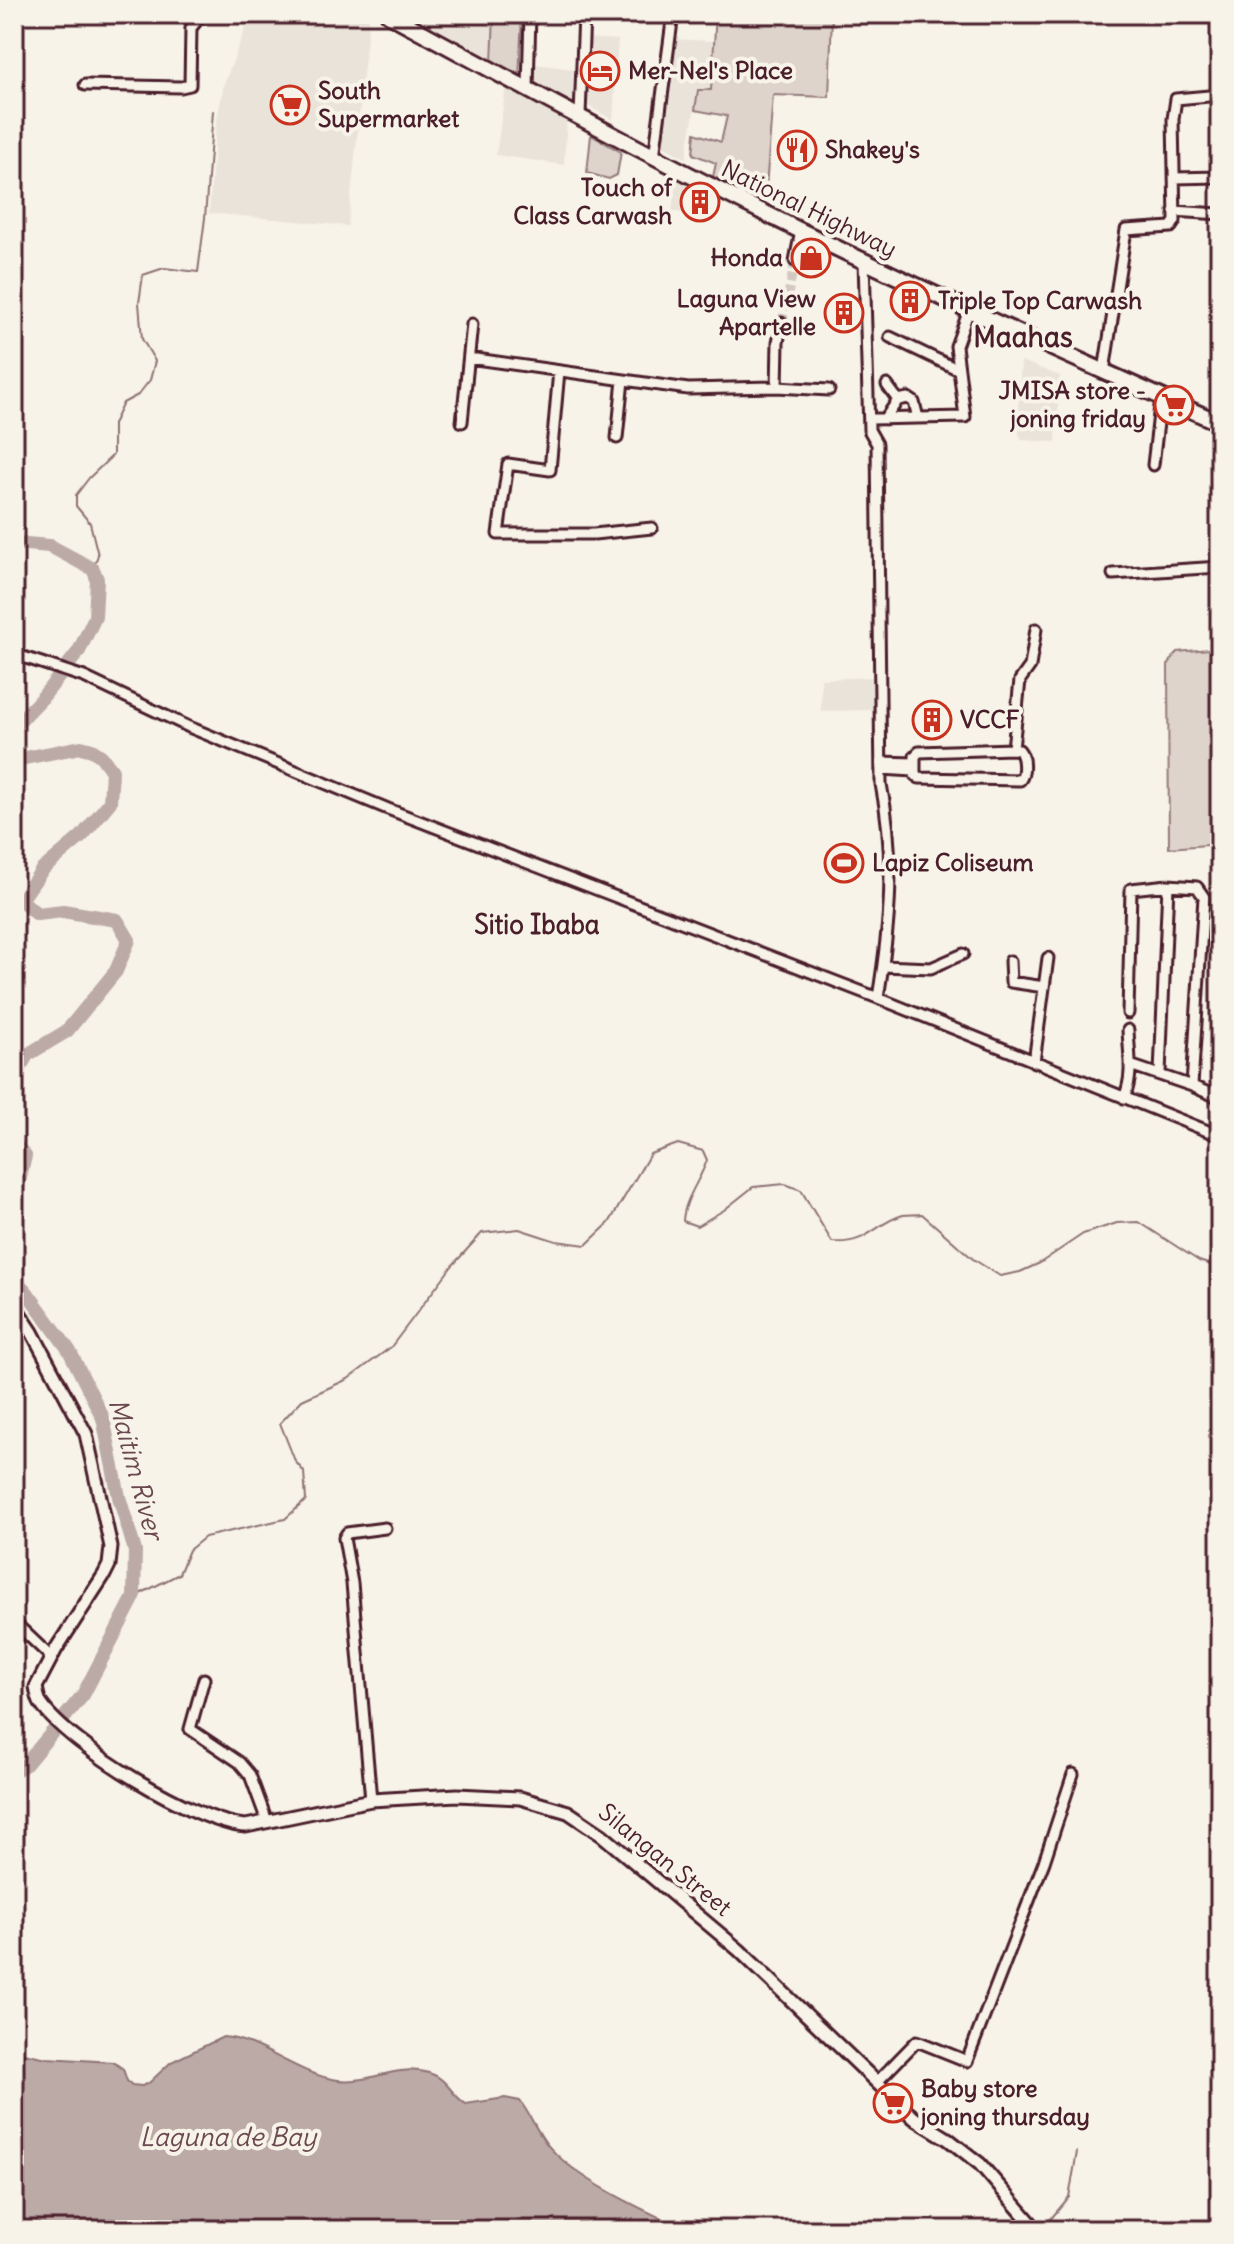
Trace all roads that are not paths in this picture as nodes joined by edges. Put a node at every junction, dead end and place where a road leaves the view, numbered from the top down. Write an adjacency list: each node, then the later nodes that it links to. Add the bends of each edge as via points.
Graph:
1 (202, 14): 6 (street, via 191,28 190,85)
2 (388, 14): 7 (main road, National Highway)
3 (530, 14): 7 (street)
4 (584, 14): 9 (street)
5 (673, 14): 10 (street)
6 (85, 85)
7 (528, 88): 9 (main road, National Highway)
8 (1220, 95): 12 (street, via 1176,99)
9 (580, 115): 10 (main road, National Highway)
10 (654, 157): 15 (main road, National Highway)
11 (1220, 177): 12 (street)
12 (1174, 178): 13 (street)
13 (1174, 211): 14 (street); 25 (street, via 1171,227 1126,230)
14 (1220, 214)
15 (801, 231): 16 (street); 17 (main road, National Highway)
16 (795, 261)
17 (864, 261): 18 (main road, National Highway); 33 (street)
18 (969, 310): 23 (street, via 956,339); 25 (main road, National Highway)
19 (782, 323): 28 (street)
20 (472, 324): 22 (street)
21 (890, 337): 23 (street)
22 (469, 358): 24 (street); 35 (street)
23 (959, 370): 32 (street, via 965,417)
24 (559, 371): 26 (street); 39 (street, via 550,470 508,464 498,534)
25 (1104, 371): 30 (main road, National Highway)
26 (623, 380): 28 (street, via 688,389); 37 (street)
27 (887, 385): 31 (street)
28 (777, 387): 29 (street)
29 (829, 390)
30 (1161, 397): 36 (main road, National Highway); 38 (street)
31 (898, 400): 32 (street, via 914,402); 34 (street)
32 (918, 418): 34 (street)
33 (870, 419): 34 (street); 45 (street, via 877,444)
34 (885, 419)
35 (462, 422)
36 (1220, 423)
37 (617, 438)
38 (1153, 465)
39 (652, 528)
40 (1220, 567): 41 (street)
41 (1113, 574)
42 (1036, 629): 44 (street, via 1030,666 1020,680)
43 (14, 654): 53 (street, via 84,677 189,727 388,809)
44 (1013, 749): 46 (street, via 919,752); 46 (street, via 1023,755 1020,780 919,778)
45 (881, 765): 46 (street); 51 (street, via 890,906)
46 (914, 767)
47 (1168, 885): 54 (street, via 1131,889); 58 (street); 59 (street, via 1197,887 1204,897)
48 (963, 954): 51 (street, via 931,968)
49 (1048, 958): 52 (street)
50 (1010, 961): 52 (street, via 1011,982)
51 (883, 966): 53 (street)
52 (1044, 987): 56 (street)
53 (878, 998): 56 (street)
54 (1128, 1013)
55 (1128, 1030): 57 (street)
56 (1034, 1062): 60 (street)
57 (1130, 1065): 58 (street); 60 (street)
58 (1160, 1073): 59 (street)
59 (1192, 1086): 61 (street)
60 (1124, 1098): 62 (street)
61 (1220, 1098)
62 (1220, 1136)
63 (14, 1305): 66 (street, via 86,1434 111,1547 104,1575)
64 (385, 1528): 69 (street, via 347,1533 344,1538)
65 (14, 1622): 66 (street)
66 (51, 1657): 70 (street, Silangan Street, via 36,1687 39,1701 126,1775 212,1819 246,1826)
67 (204, 1679): 70 (street, via 190,1729 250,1775)
68 (1073, 1774): 71 (street, via 967,2061 917,2041)
69 (371, 1800): 70 (street, Silangan Street); 71 (street, Silangan Street, via 520,1798 568,1812 739,1950)
70 (267, 1821)
71 (877, 2082): 72 (street, Silangan Street, via 914,2118 980,2164)
72 (1037, 2230)

